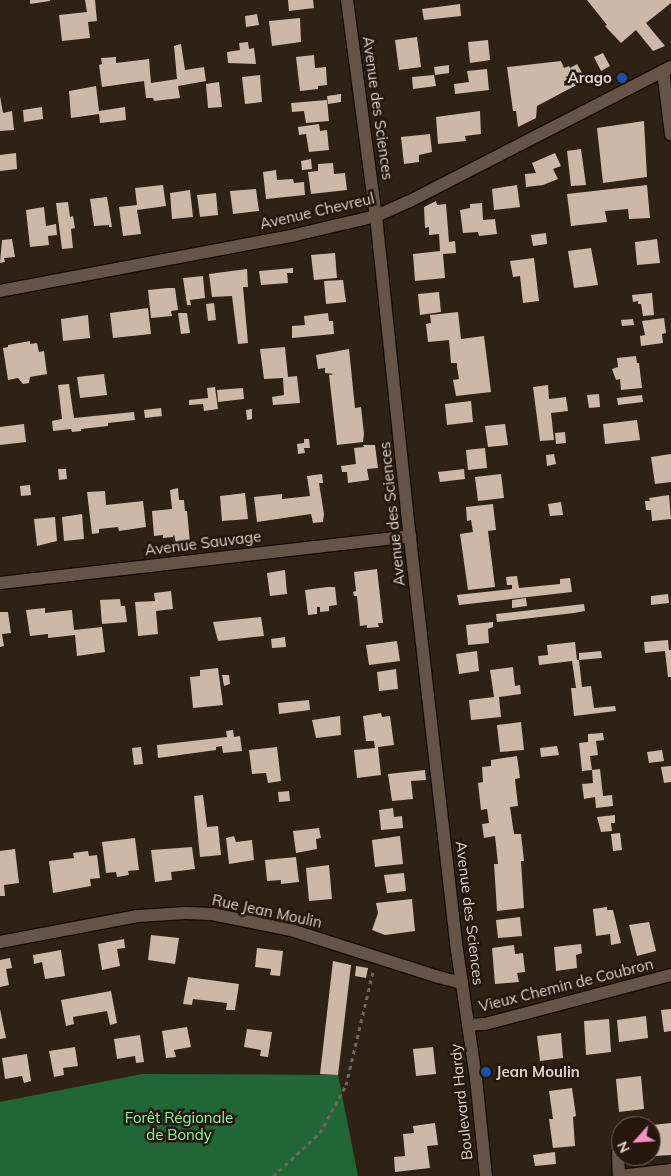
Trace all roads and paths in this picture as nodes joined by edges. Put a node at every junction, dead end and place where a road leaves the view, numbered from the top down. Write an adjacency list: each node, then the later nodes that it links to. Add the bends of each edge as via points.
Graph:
1 (347, 0): 4 (street, Avenue des Sciences)
2 (667, 69): 3 (street); 4 (street, Avenue Chevreul)
3 (671, 134)
4 (376, 216): 5 (street, Avenue Chevreul, via 295,235); 6 (street, Avenue des Sciences)
5 (0, 291)
6 (410, 536): 7 (street, Avenue Sauvage); 11 (street, Avenue des Sciences)
7 (0, 583)
8 (0, 942): 9 (street, Rue Jean Moulin, via 138,916 186,913 232,917 291,930)
9 (376, 957): 11 (street, Rue Jean Moulin); 14 (path, via 346,1085 320,1133)
10 (671, 975): 12 (street, Vieux Chemin de Coubron, via 485,1024)
11 (462, 982): 12 (street, Avenue des Sciences)
12 (469, 1025): 15 (street, Boulevard Hardy)
13 (671, 1170): 16 (street)
14 (273, 1176)
15 (486, 1176)
16 (620, 1176)

